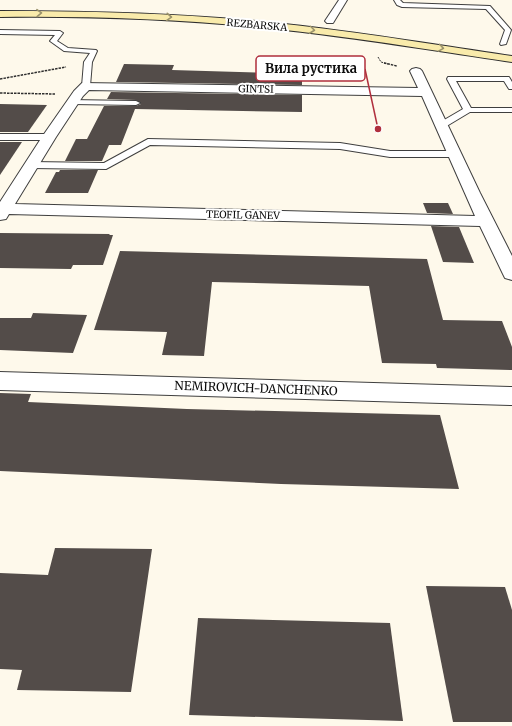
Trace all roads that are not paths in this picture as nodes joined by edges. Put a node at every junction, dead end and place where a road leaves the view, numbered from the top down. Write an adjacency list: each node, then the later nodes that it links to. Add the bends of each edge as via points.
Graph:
1 (343, 0): 6 (street)
2 (397, 0): 8 (lane, via 402,5 488,7 508,30)
3 (0, 4): 4 (street)
4 (13, 4)
5 (0, 14): 9 (street, REZBARSKA, one-way to 9, via 155,16 267,25)
6 (330, 21)
7 (0, 32): 13 (lane, via 60,33 53,41 66,50 94,51 88,62)
8 (504, 44)
9 (512, 59)
10 (416, 71): 12 (street)
11 (512, 88): 15 (lane, via 506,79 451,78)
12 (426, 92): 13 (street, GINTSI); 17 (street)
13 (79, 94): 14 (lane); 19 (street)
14 (136, 103)
15 (468, 110): 16 (lane); 17 (lane)
16 (512, 110)
17 (442, 125): 20 (street)
18 (0, 137): 19 (lane)
19 (49, 137): 21 (street)
20 (454, 154): 21 (lane, via 390,154 340,146 148,142 106,166); 23 (street)
21 (31, 165): 22 (street)
22 (1, 211): 23 (street, TEOFIL GANEV)
23 (486, 221): 24 (street)
24 (512, 274)
25 (0, 381): 26 (street, NEMIROVICH-DANCHENKO)
26 (512, 396)

